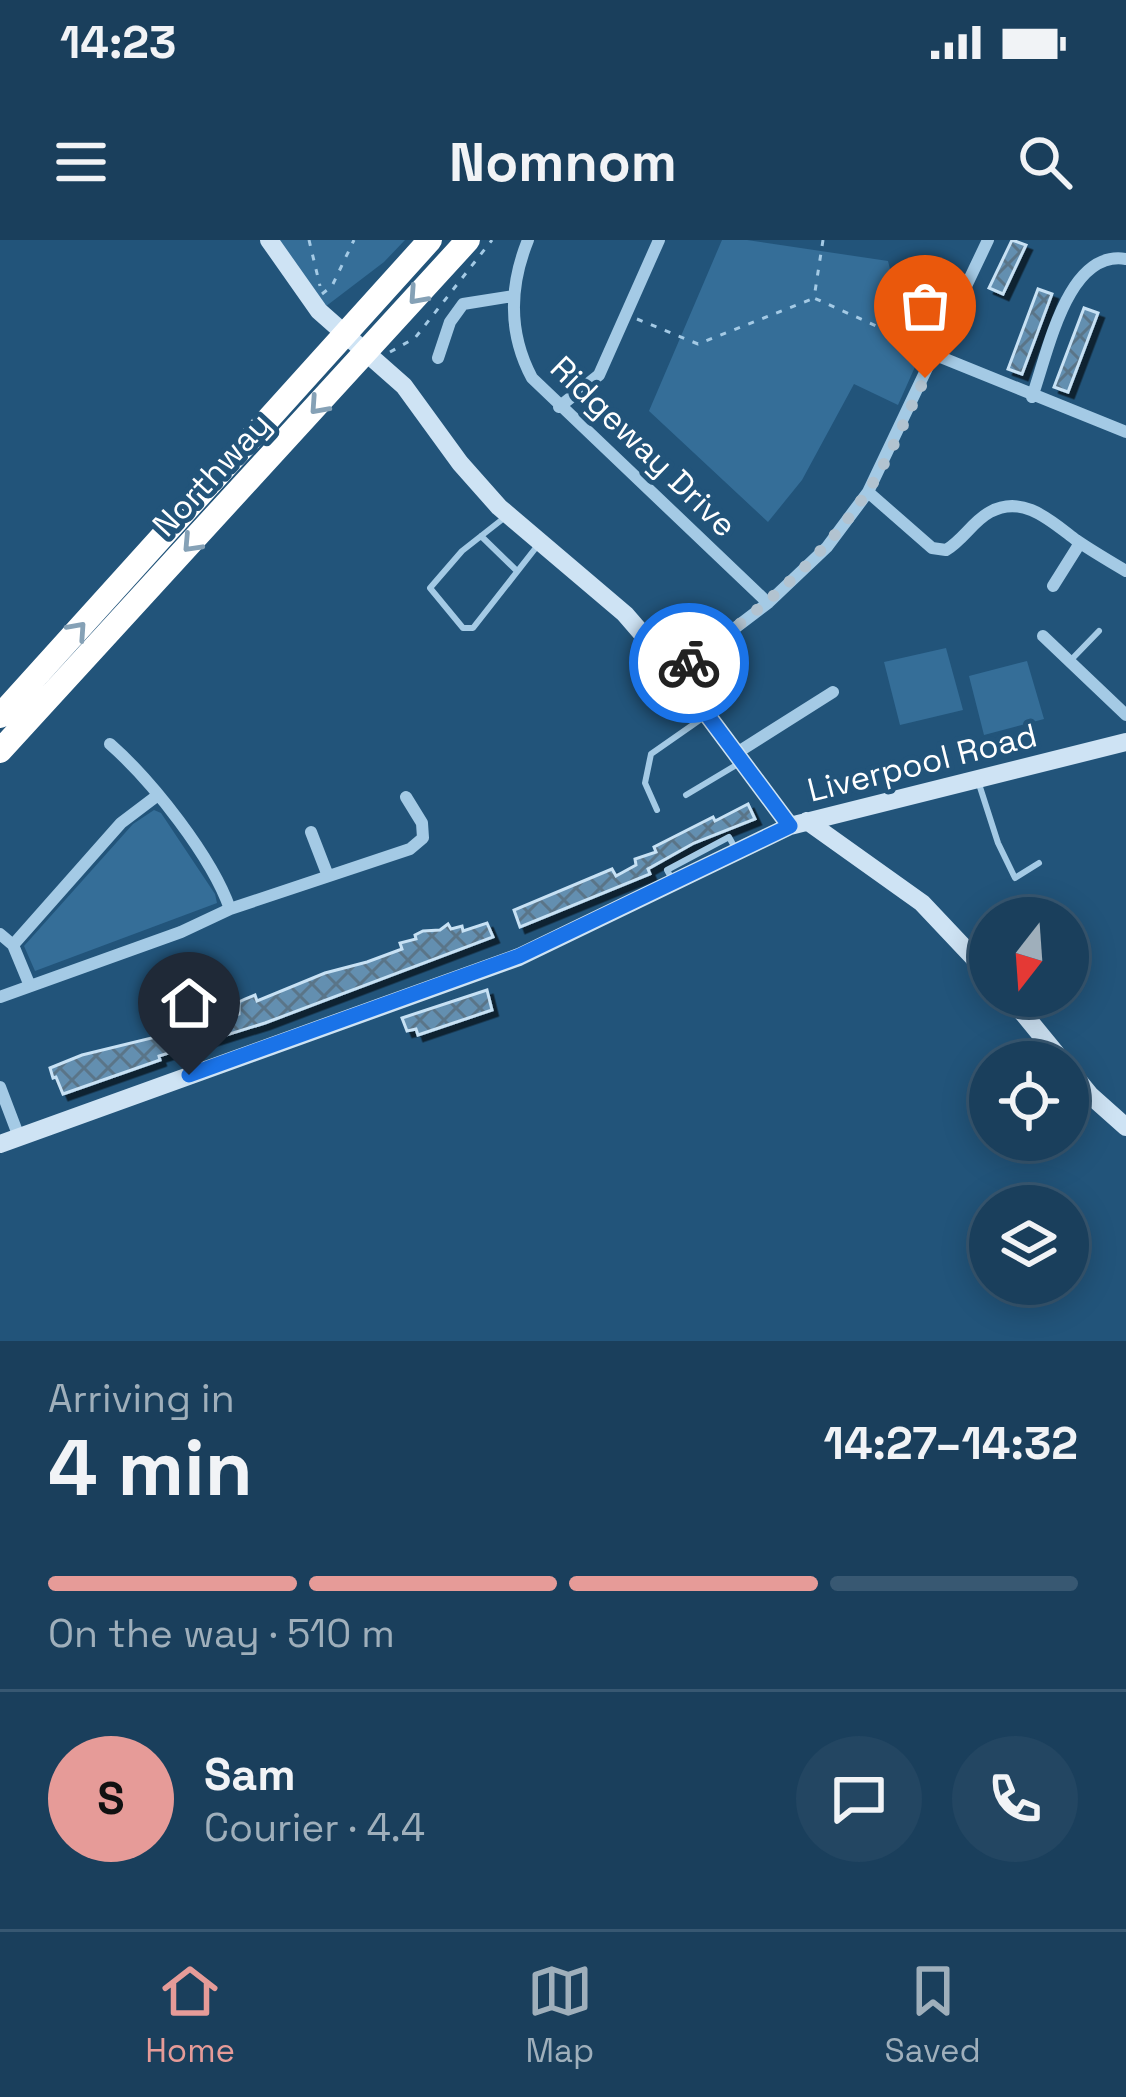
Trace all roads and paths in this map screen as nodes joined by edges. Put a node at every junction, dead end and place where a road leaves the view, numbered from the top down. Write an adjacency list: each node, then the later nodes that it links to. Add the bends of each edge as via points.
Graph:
1 (269, 240): 13 (street)
2 (309, 240): 13 (path)
3 (354, 240): 13 (path)
4 (430, 240): 16 (highway, Northway)
5 (468, 240): 17 (highway, Northway, one-way to 17)
6 (492, 240): 17 (path, via 416,337)
7 (528, 240): 12 (street, Ridgeway Drive)
8 (659, 240): 15 (street)
9 (823, 240): 14 (path)
10 (988, 240): 18 (street)
11 (1126, 259): 21 (street, via 1092,263 1075,281)
12 (513, 296): 19 (street, via 463,304); 22 (street, Ridgeway Drive, via 524,362)
13 (318, 297): 16 (street)
14 (814, 298): 15 (path, via 698,344); 20 (path, via 912,342)
15 (626, 315): 22 (street, via 599,375)
16 (344, 336): 17 (street); 40 (highway, Northway, one-way to 16)
17 (383, 353): 25 (street, via 460,463); 43 (highway, Northway, one-way to 43)
18 (933, 355): 20 (street); 21 (street)
19 (438, 358)
20 (925, 378): 24 (street)
21 (1032, 397): 23 (street)
22 (559, 407): 32 (street, Ridgeway Drive)
23 (1126, 432)
24 (868, 491): 28 (street, via 932,548 961,542 985,514 1003,507 1044,515); 32 (street, via 827,547)
25 (508, 515): 26 (lane); 27 (street)
26 (480, 536): 30 (lane); 30 (lane, via 430,588 464,628 473,628)
27 (540, 542): 30 (lane); 36 (street, via 625,614)
28 (1080, 543): 29 (street); 31 (street)
29 (1126, 571)
30 (517, 572)
31 (1053, 586)
32 (768, 603): 36 (street)
33 (1099, 631): 35 (lane)
34 (1043, 636): 35 (street)
35 (1070, 661): 39 (street)
36 (676, 673): 38 (street)
37 (833, 692): 44 (street, via 821,708)
38 (706, 715): 44 (street); 49 (lane, via 651,754 645,783)
39 (1126, 715)
40 (0, 716)
41 (1126, 742): 45 (street, Liverpool Road)
42 (110, 744): 46 (street)
43 (0, 751)
44 (738, 758): 47 (lane); 50 (street)
45 (977, 778): 50 (street, Liverpool Road); 52 (lane, via 1016,878)
46 (158, 795): 54 (street); 56 (street, via 122,823)
47 (686, 795)
48 (406, 797): 53 (street, via 423,838)
49 (657, 810)
50 (799, 824): 57 (street, via 895,880); 65 (street, Liverpool Road, via 519,956)
51 (311, 832): 53 (street)
52 (1039, 863)
53 (328, 876): 54 (street)
54 (230, 909): 58 (street)
55 (0, 934): 56 (street)
56 (13, 945): 58 (street)
57 (969, 951)
58 (30, 986): 59 (street)
59 (0, 997)
60 (1026, 1017): 61 (street)
61 (1046, 1041)
62 (0, 1088): 65 (street)
63 (1089, 1094): 64 (street)
64 (1126, 1127)
65 (9, 1140)

